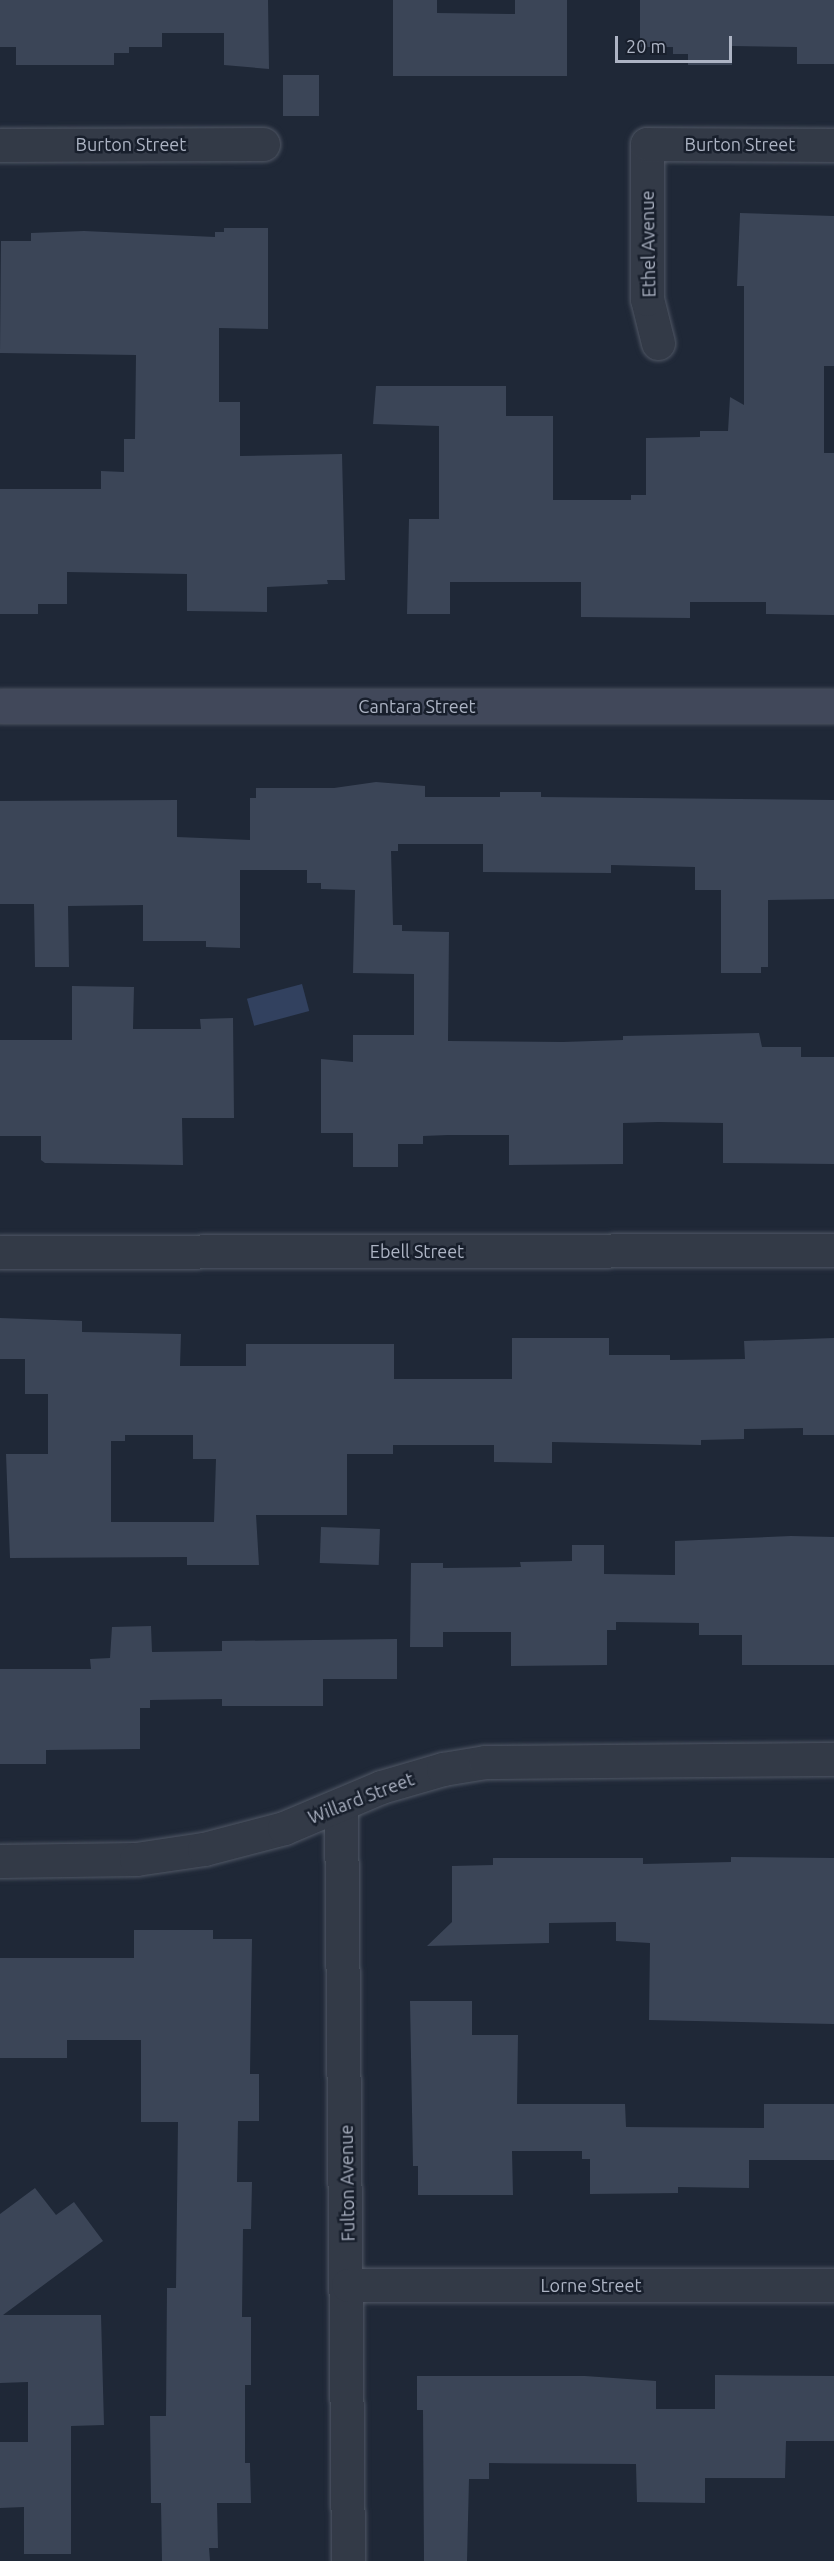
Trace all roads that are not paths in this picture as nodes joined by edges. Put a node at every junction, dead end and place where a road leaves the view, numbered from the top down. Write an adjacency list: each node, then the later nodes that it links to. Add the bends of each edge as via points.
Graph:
1 (263, 144): 3 (street, Burton Street)
2 (647, 144): 4 (street, Burton Street); 5 (street, Ethel Avenue, via 647,299)
3 (0, 145)
4 (834, 145)
5 (658, 343)
6 (0, 706): 7 (street, Cantara Street)
7 (834, 706)
8 (834, 1250): 9 (street, Ebell Street)
9 (0, 1252)
10 (834, 1759): 11 (street, Willard Street, via 485,1762 381,1786)
11 (341, 1805): 12 (street, Willard Street, via 284,1828 204,1849 136,1859); 13 (street, Fulton Avenue)
12 (0, 1861)
13 (348, 2285): 14 (street, Lorne Street); 15 (street, Fulton Avenue)
14 (834, 2285)
15 (348, 2561)

